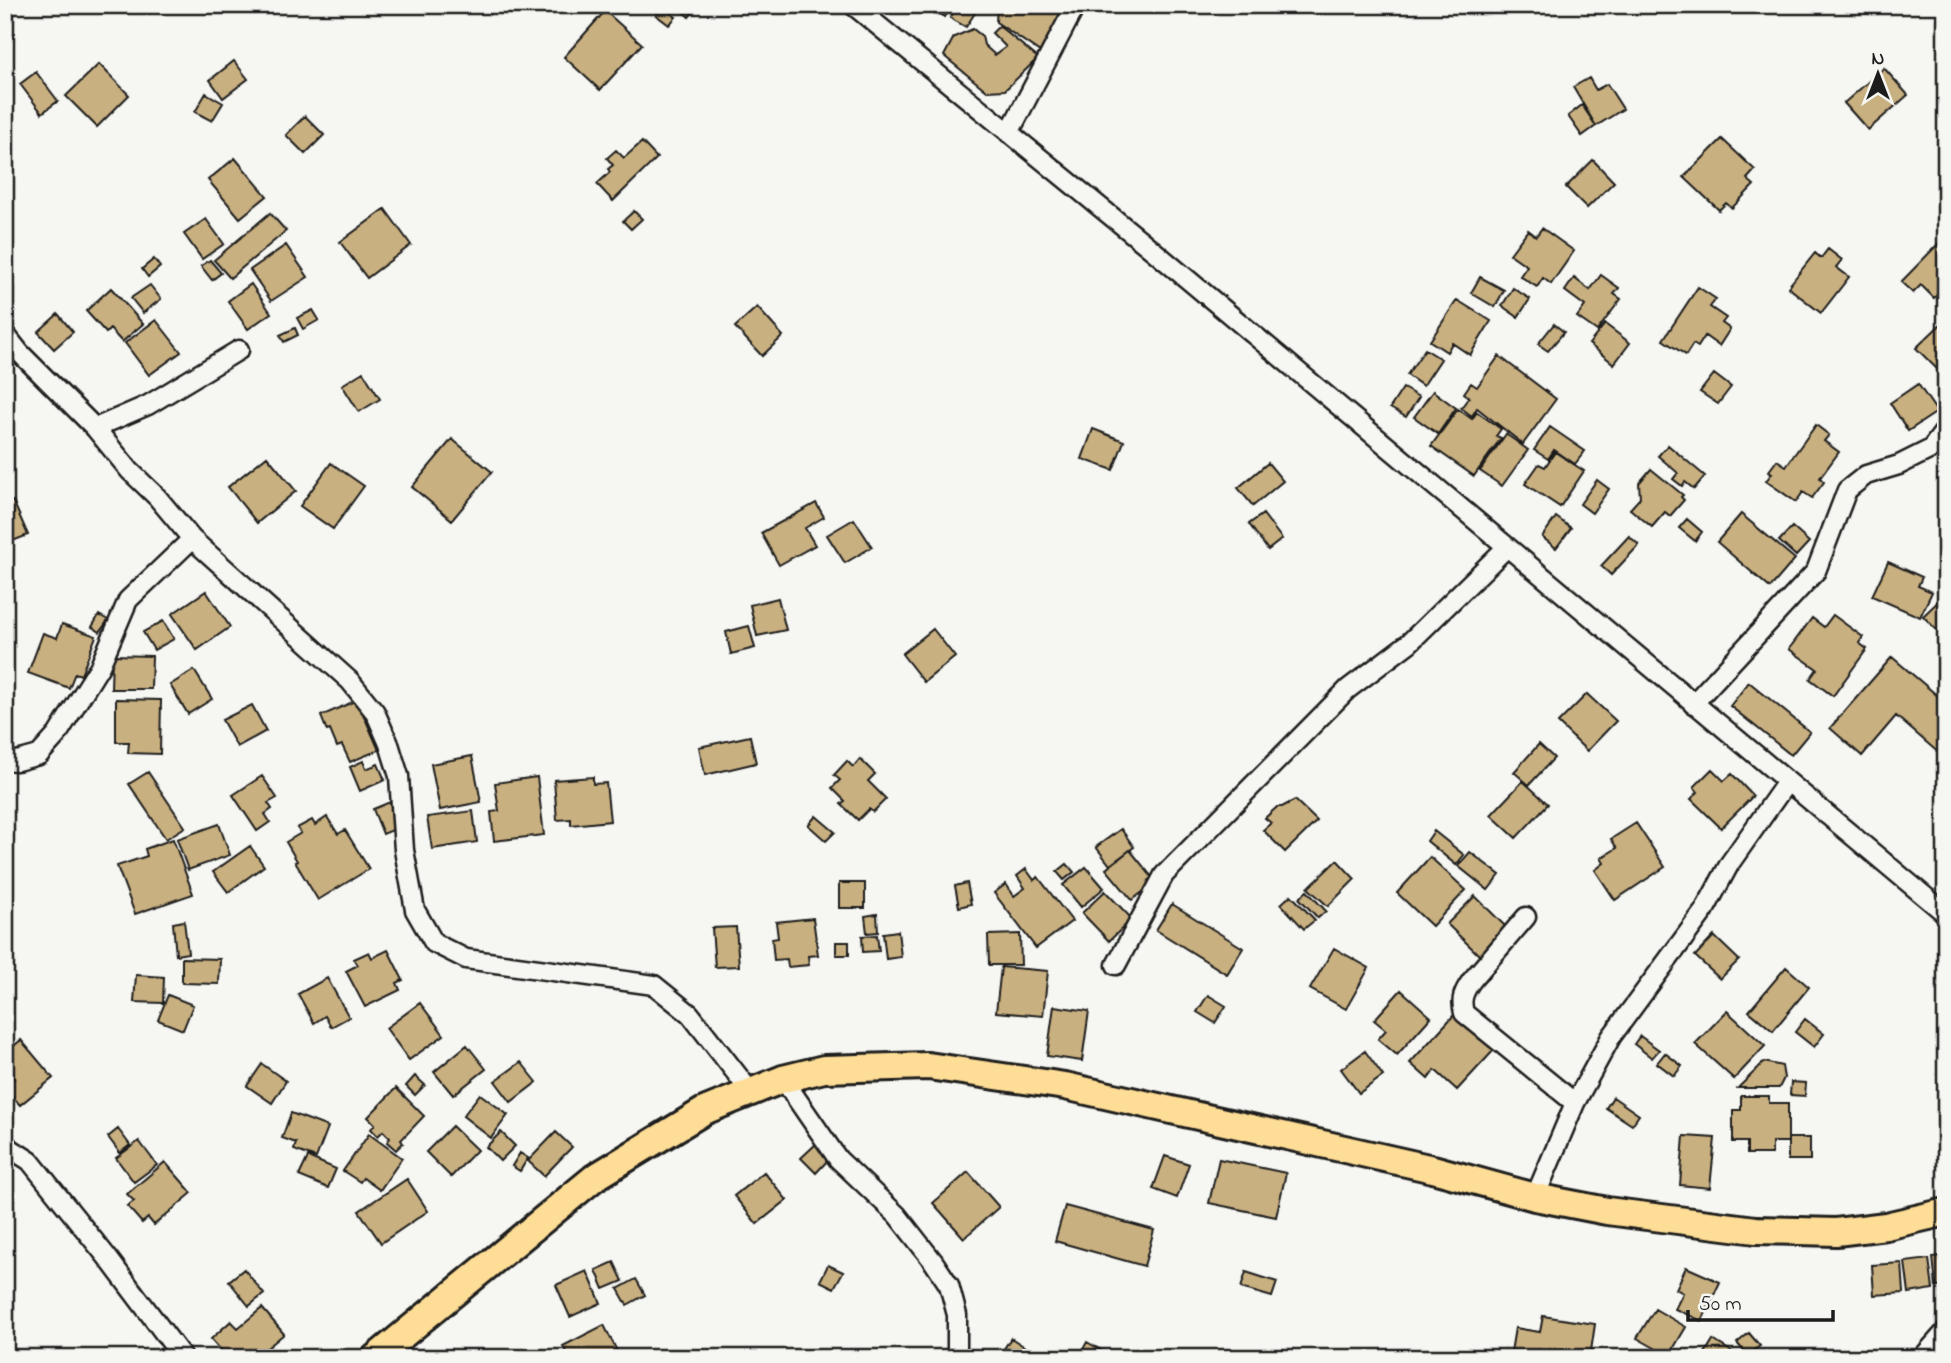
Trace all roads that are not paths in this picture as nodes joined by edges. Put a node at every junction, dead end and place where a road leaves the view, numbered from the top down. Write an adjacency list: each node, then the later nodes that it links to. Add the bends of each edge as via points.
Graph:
1 (853, 5): 3 (street)
2 (1076, 5): 3 (street)
3 (1009, 133): 9 (street)
4 (5, 334): 6 (street)
5 (239, 350): 6 (street, via 148,405)
6 (95, 428): 8 (street)
7 (1946, 429): 10 (street, via 1931,449 1866,475 1847,490 1816,570)
8 (191, 539): 11 (street, via 128,600 100,666 57,735 39,755); 17 (street, via 350,681 375,712 400,776 404,850 415,910 434,943 466,959 654,985 691,1014)
9 (1506, 548): 10 (street); 15 (street, via 1409,643 1348,689 1164,875)
10 (1693, 704): 12 (street)
11 (5, 760)
12 (1787, 782): 13 (street); 18 (street, via 1730,863 1704,911 1611,1037)
13 (1946, 914)
14 (1526, 917): 18 (street, via 1472,980 1461,1004 1464,1013)
15 (1116, 965)
16 (783, 1079): 17 (main road); 20 (main road, via 824,1069 928,1066 1065,1086 1433,1169); 25 (street, via 838,1159 897,1215 949,1286 957,1315)
17 (750, 1091): 24 (main road, via 704,1111 594,1178)
18 (1575, 1103): 20 (street)
19 (5, 1145): 23 (street, via 30,1161)
20 (1535, 1197): 21 (main road, via 1756,1230 1836,1232)
21 (1946, 1212)
22 (1946, 1331): 26 (street)
23 (183, 1358)
24 (375, 1358)
25 (957, 1358)
26 (1922, 1358)

